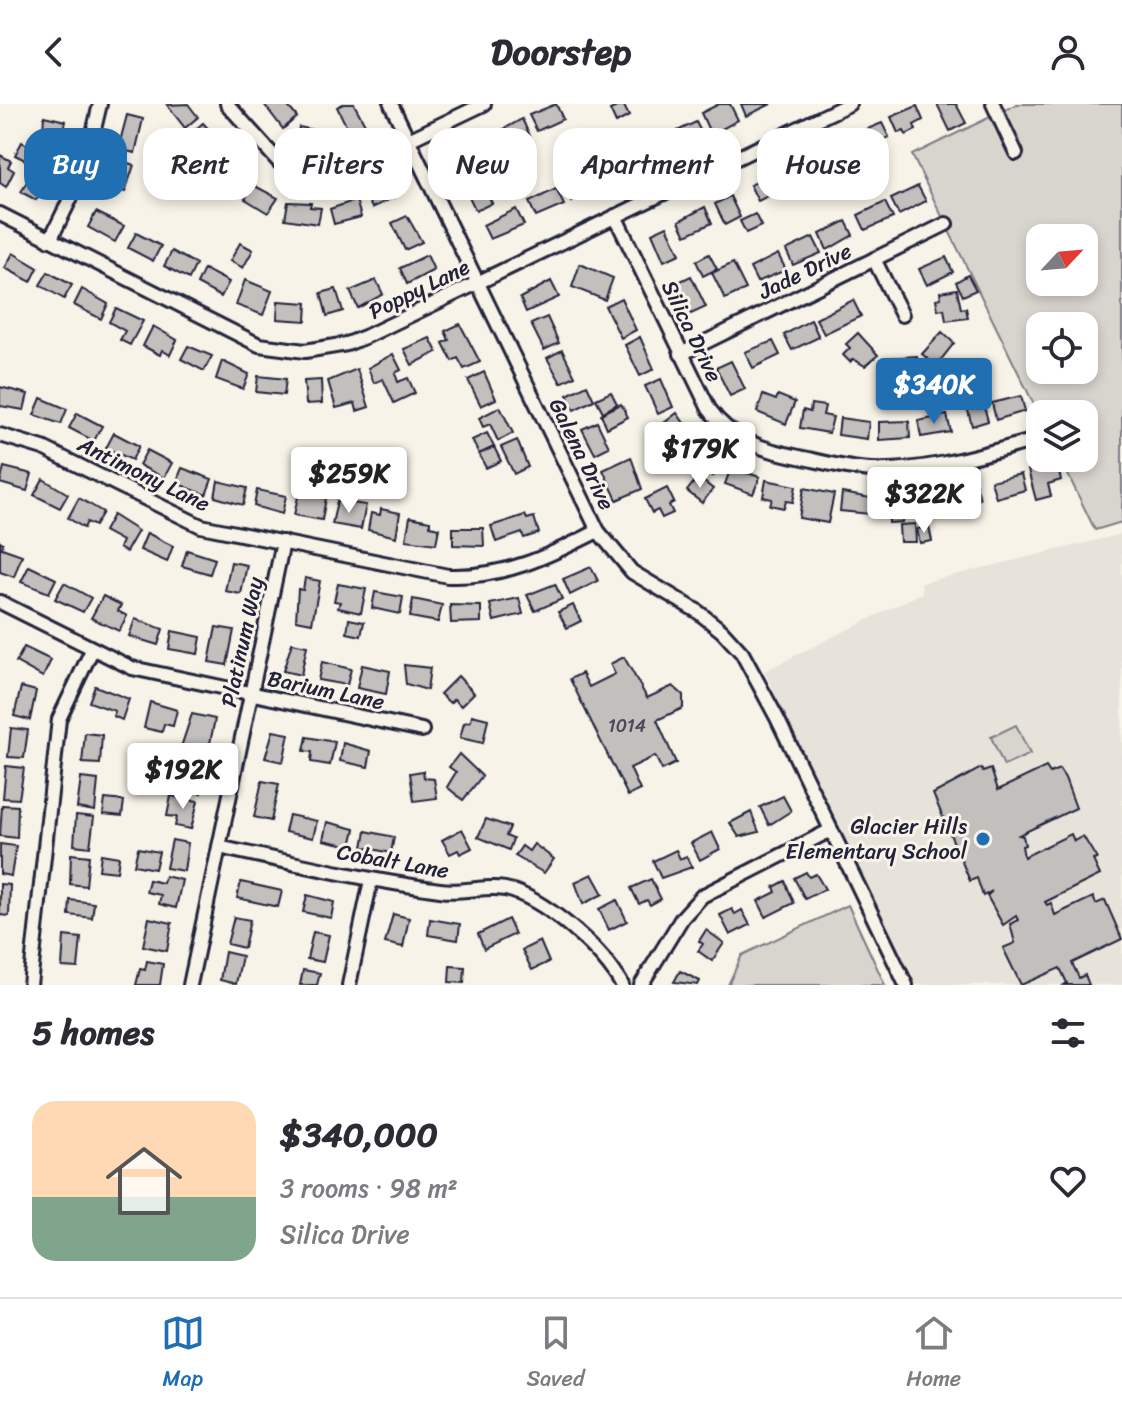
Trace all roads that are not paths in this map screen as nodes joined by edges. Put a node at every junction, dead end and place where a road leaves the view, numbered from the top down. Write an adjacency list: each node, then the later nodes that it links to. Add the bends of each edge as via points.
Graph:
1 (100, 104): 15 (street, via 84,171)
2 (227, 104): 11 (street)
3 (391, 104): 7 (street, Galena Drive)
4 (484, 104): 8 (street)
5 (849, 104): 13 (street, Poppy Lane)
6 (993, 104): 10 (street)
7 (403, 128)
8 (412, 139)
9 (412, 146): 17 (street, Galena Drive)
10 (1016, 153)
11 (274, 156)
12 (0, 214): 15 (street, Poppy Lane)
13 (615, 216): 17 (street, Poppy Lane); 19 (street, Silica Drive)
14 (946, 224): 16 (street, Jade Drive)
15 (50, 240): 17 (street, Poppy Lane, via 238,337 281,349 347,344)
16 (874, 259): 18 (street); 19 (street, Jade Drive)
17 (477, 283): 22 (street, Galena Drive)
18 (902, 315)
19 (681, 354): 21 (street, Silica Drive, via 718,421 746,442 785,454 871,470 897,469 947,463)
20 (0, 435): 23 (street, Antimony Lane, via 43,448 201,526)
21 (1026, 443)
22 (598, 531): 23 (street, Antimony Lane, via 518,568 471,577 426,573); 28 (street, Galena Drive, via 632,572 697,611 742,653)
23 (283, 542): 26 (street, Platinum Way)
24 (0, 602): 25 (street, Barium Lane)
25 (92, 650): 26 (street, Barium Lane, via 132,668); 31 (street, via 59,719)
26 (251, 694): 27 (street, Barium Lane); 29 (street, Platinum Way)
27 (422, 730)
28 (831, 830): 35 (street, via 702,896 682,918); 36 (street, Galena Drive)
29 (219, 847): 30 (street, Cobalt Lane); 32 (street, Platinum Way)
30 (371, 880): 33 (street); 34 (street, Cobalt Lane, via 444,891 513,891 589,943)
31 (30, 985)
32 (190, 985)
33 (349, 985)
34 (622, 985)
35 (641, 985)
36 (906, 985)

